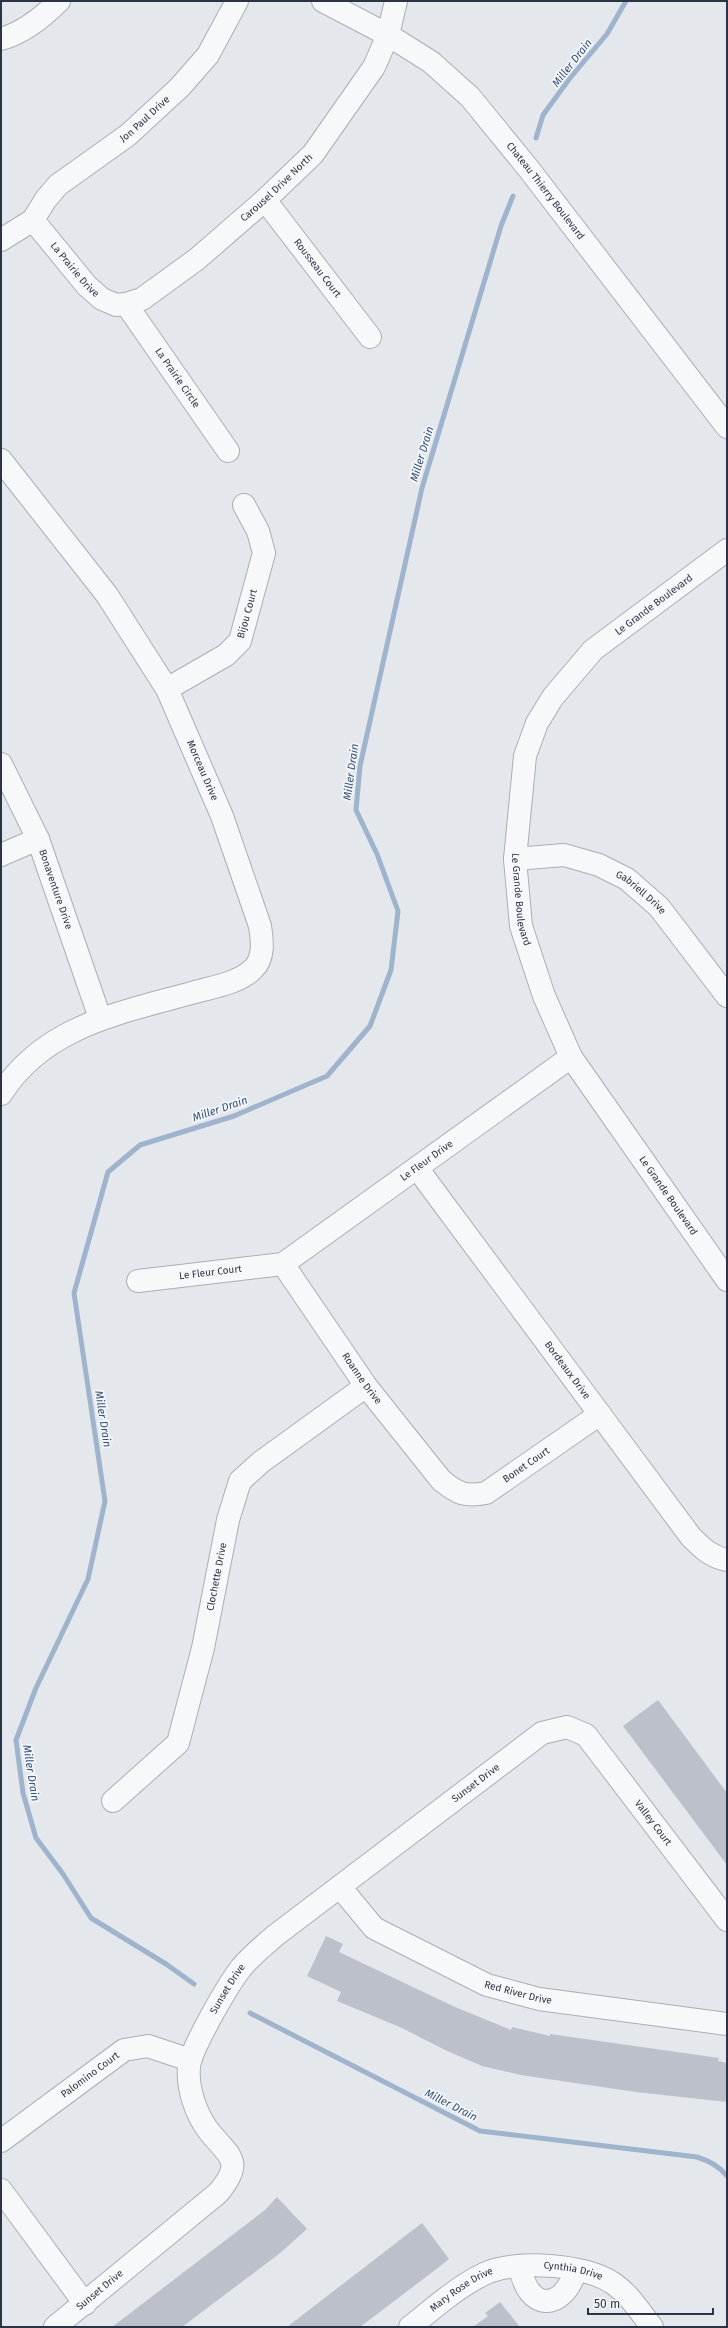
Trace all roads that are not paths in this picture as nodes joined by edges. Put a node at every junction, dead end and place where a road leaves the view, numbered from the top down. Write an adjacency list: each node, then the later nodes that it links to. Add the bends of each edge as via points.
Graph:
1 (59, 1): 6 (street, via 46,15 12,36)
2 (237, 1): 8 (street, Jon Paul Drive, via 208,55 180,87 128,134 58,185)
3 (323, 1): 5 (street, Chateau Thierry Boulevard)
4 (396, 1): 5 (street, Carousel Drive North)
5 (388, 35): 7 (street, Carousel Drive North, via 374,67 313,154); 12 (street, Chateau Thierry Boulevard, via 431,62 470,97 494,124)
6 (1, 39)
7 (265, 200): 10 (street, Carousel Drive North, via 197,259 142,299); 11 (street, Rousseau Court)
8 (33, 220): 9 (street); 10 (street, La Prairie Drive, via 102,299 116,305)
9 (1, 240)
10 (126, 304): 13 (street, La Prairie Circle)
11 (370, 337)
12 (727, 427)
13 (228, 451)
14 (1, 460): 17 (street, Morceau Drive, via 107,595)
15 (244, 505): 17 (street, Bijou Court, via 258,531 264,553 240,641 226,655)
16 (727, 550): 21 (street, Le Grande Boulevard, via 593,650 553,697 537,723 525,756)
17 (168, 689): 23 (street, Morceau Drive, via 224,824 260,926 261,954 254,968 242,977)
18 (1, 764): 19 (street, Bonaventure Drive)
19 (38, 839): 20 (street); 23 (street, Bonaventure Drive)
20 (1, 856)
21 (515, 859): 22 (street, Gabriell Drive, via 564,855 599,865 627,879 659,907); 24 (street, Le Grande Boulevard, via 521,926 544,996)
22 (727, 996)
23 (100, 1018): 25 (street, Morceau Drive, via 61,1036 31,1058)
24 (571, 1057): 26 (street, Le Fleur Drive); 28 (street, Le Grande Boulevard)
25 (1, 1094)
26 (417, 1168): 27 (street, Le Fleur Drive); 31 (street, Bordeaux Drive)
27 (283, 1264): 29 (street, Le Fleur Court); 30 (street, Roanne Drive)
28 (727, 1280)
29 (138, 1281)
30 (366, 1386): 32 (street, Roanne Drive); 35 (street, Clochette Drive, via 261,1462 240,1481 228,1520 203,1648 178,1743)
31 (600, 1414): 32 (street, Bonet Court, via 486,1493 470,1496 454,1491); 33 (street, Bordeaux Drive, via 691,1537 705,1552)
32 (448, 1486)
33 (727, 1560)
34 (576, 1730): 36 (street, Sunset Drive, via 567,1727 542,1733); 37 (street, Valley Court, via 586,1735 595,1745)
35 (113, 1801)
36 (340, 1886): 38 (street, Red River Drive, via 374,1928 487,1985 539,1999); 39 (street, Sunset Drive, via 276,1934 241,1969 204,2030)
37 (727, 1920)
38 (727, 2024)
39 (190, 2060): 40 (street, Palomino Court, via 148,2046 124,2050); 44 (street, Sunset Drive, via 191,2089 199,2116 232,2156 232,2171 228,2182)
40 (1, 2141)
41 (1, 2190): 44 (street)
42 (520, 2266): 43 (street, Cynthia Drive); 43 (street, via 525,2286 530,2294 538,2300 549,2301 566,2292); 46 (street, Mary Rose Drive, via 485,2273 462,2287)
43 (576, 2270): 47 (street, Cynthia Drive, via 612,2282 629,2298)
44 (85, 2304): 45 (street, Sunset Drive)
45 (55, 2327)
46 (410, 2327)
47 (652, 2327)

